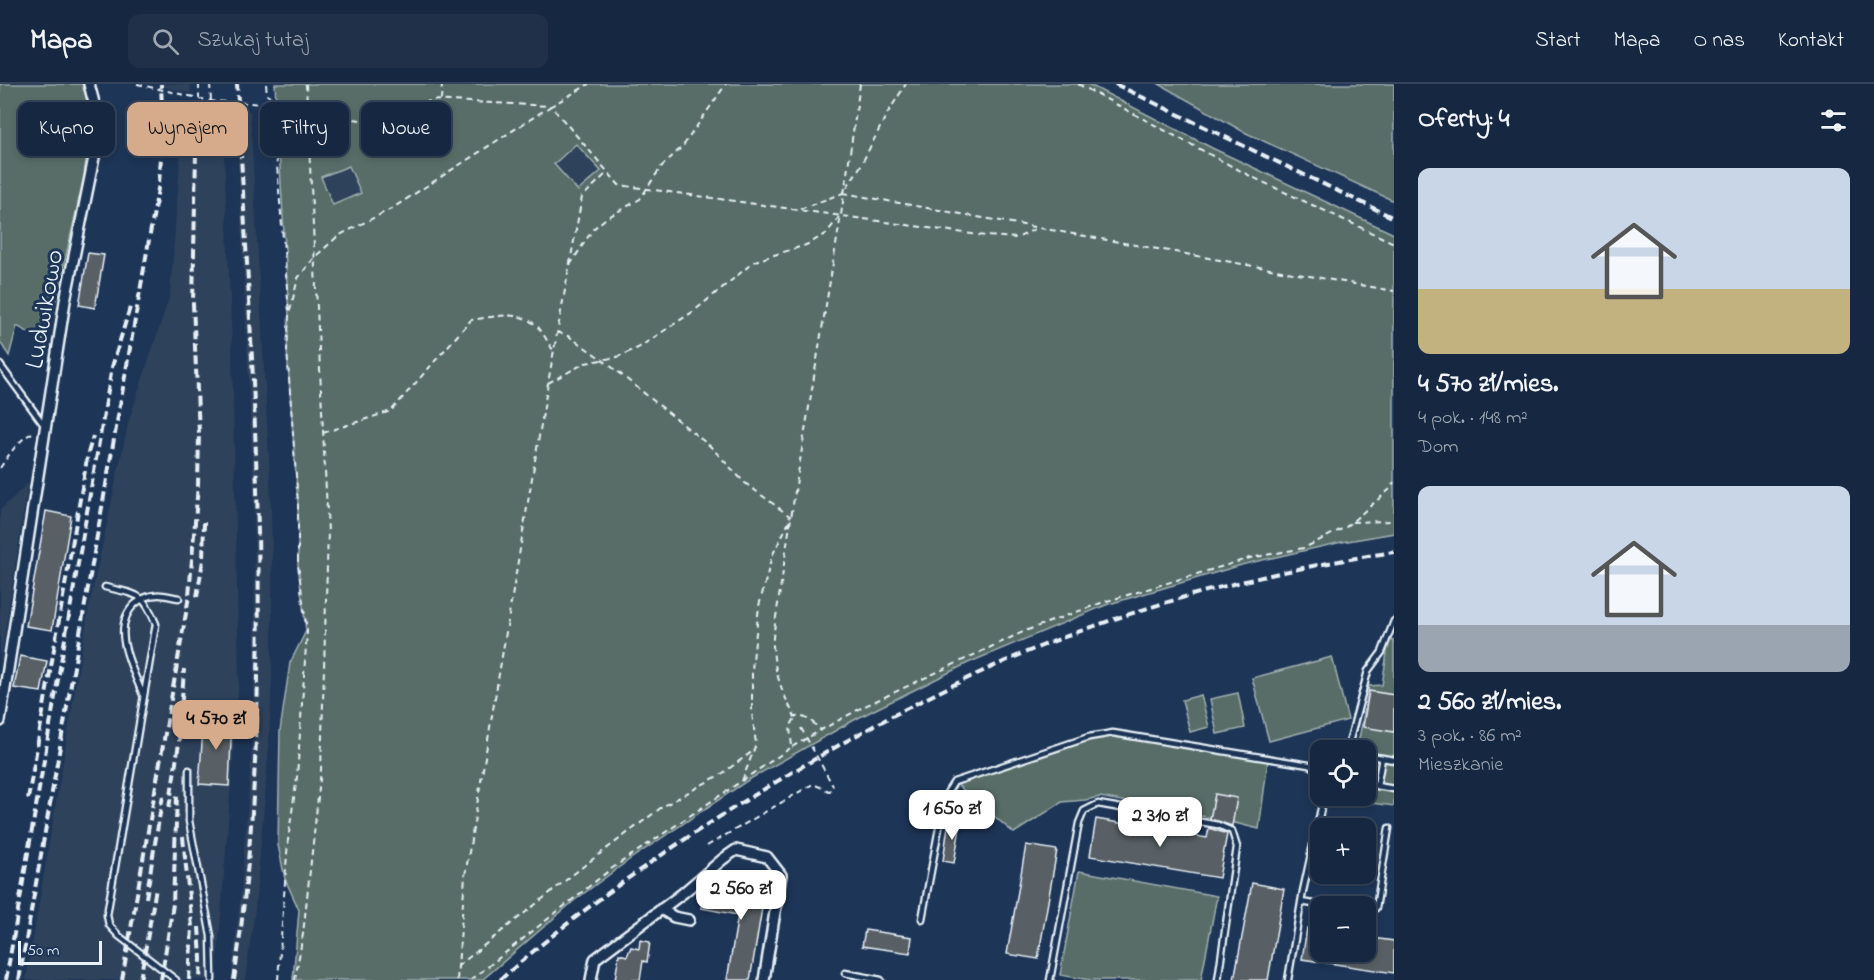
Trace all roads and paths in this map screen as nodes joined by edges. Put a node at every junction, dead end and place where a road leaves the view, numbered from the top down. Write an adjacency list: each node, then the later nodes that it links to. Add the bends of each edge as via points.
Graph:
1 (89, 84): 39 (street, Ludwikowo, via 99,133 65,301)
2 (137, 84): 13 (path)
3 (199, 84): 13 (path)
4 (210, 84): 15 (path)
5 (266, 84): 16 (path, via 267,95)
6 (306, 84): 17 (path)
7 (442, 84): 14 (path)
8 (589, 84): 19 (path)
9 (726, 84): 24 (path, via 683,146 660,167)
10 (860, 84): 25 (path)
11 (906, 84): 25 (path)
12 (1078, 84): 29 (path, via 1252,177)
13 (200, 98): 15 (path)
14 (441, 100): 19 (path); 20 (path, via 414,105 372,122)
15 (211, 101): 18 (path)
16 (279, 102)
17 (307, 102)
18 (260, 104)
19 (551, 106): 23 (path); 30 (path, via 391,209 338,236)
20 (349, 118)
21 (276, 156): 33 (path)
22 (310, 156): 30 (path)
23 (608, 173): 24 (path, via 619,186); 31 (path, via 582,197)
24 (648, 189): 26 (path); 31 (path, via 640,199 593,229)
25 (843, 193): 26 (path); 27 (path); 28 (path)
26 (799, 210): 27 (path)
27 (841, 215): 28 (path, via 986,236 1017,238); 36 (path, via 826,234 806,245 754,261 694,311 638,348); 43 (path)
28 (1037, 228): 32 (path)
29 (1394, 243)
30 (315, 257): 33 (path, via 298,278); 40 (path)
31 (569, 267): 34 (path)
32 (1394, 291)
33 (289, 315): 80 (path, via 287,350 298,504 298,565 306,631)
34 (557, 332): 35 (path); 36 (path)
35 (554, 351): 38 (path); 40 (path, via 537,326 520,316 471,320 391,411)
36 (603, 360): 38 (path, via 585,363); 43 (path, via 711,447 746,483)
37 (0, 365): 39 (lane)
38 (548, 383): 75 (path, via 465,876)
39 (46, 427): 41 (path, via 29,434); 52 (street, Ludwikowo)
40 (323, 433): 81 (path, via 328,532 321,770)
41 (0, 468)
42 (1394, 482): 45 (path)
43 (791, 516): 51 (path, via 772,655 777,679); 57 (path, via 772,556 759,606 752,669 756,744)
44 (1394, 521): 45 (path)
45 (1351, 522): 54 (path, via 1304,548 1238,561 1025,631)
46 (105, 587): 47 (lane)
47 (142, 598): 48 (lane, via 154,594); 50 (lane, via 156,624); 50 (lane, via 125,619 124,639)
48 (178, 598)
49 (1394, 621): 55 (lane, via 1382,652 1368,671)
50 (144, 696): 78 (lane, via 107,915 109,926 119,936)
51 (795, 717): 54 (path, via 803,716); 56 (path, via 790,726)
52 (0, 721)
53 (801, 728): 68 (path, bridge, via 832,790 813,784)
54 (821, 730): 56 (path)
55 (1350, 740)
56 (792, 747): 63 (path)
57 (753, 751): 63 (path); 75 (path, via 723,773 662,807)
58 (1376, 757): 59 (lane)
59 (1382, 758): 60 (lane); 64 (lane)
60 (1394, 760)
61 (1310, 766): 73 (lane, via 1113,733 1089,737 954,782 945,796)
62 (189, 770): 79 (lane, via 189,821 211,936)
63 (742, 781): 83 (path, via 611,869)
64 (1377, 786): 65 (lane)
65 (1394, 789)
66 (1322, 806): 69 (lane)
67 (1389, 828): 71 (lane)
68 (707, 846)
69 (1301, 902): 70 (lane); 88 (lane)
70 (1310, 904)
71 (1376, 908)
72 (660, 909): 74 (street); 77 (street, via 595,958); 84 (street, via 736,850 766,857 781,875)
73 (921, 919)
74 (689, 920)
75 (458, 966): 82 (path)
76 (845, 973): 85 (lane)
77 (594, 979)
78 (176, 980)
79 (212, 980)
80 (278, 980)
81 (296, 980)
82 (457, 980)
83 (471, 980)
84 (764, 980)
85 (881, 980)
86 (1050, 980): 87 (lane, via 1079,823 1084,811 1098,804 1218,825 1232,831 1237,847)
87 (1218, 980)
88 (1287, 980)

